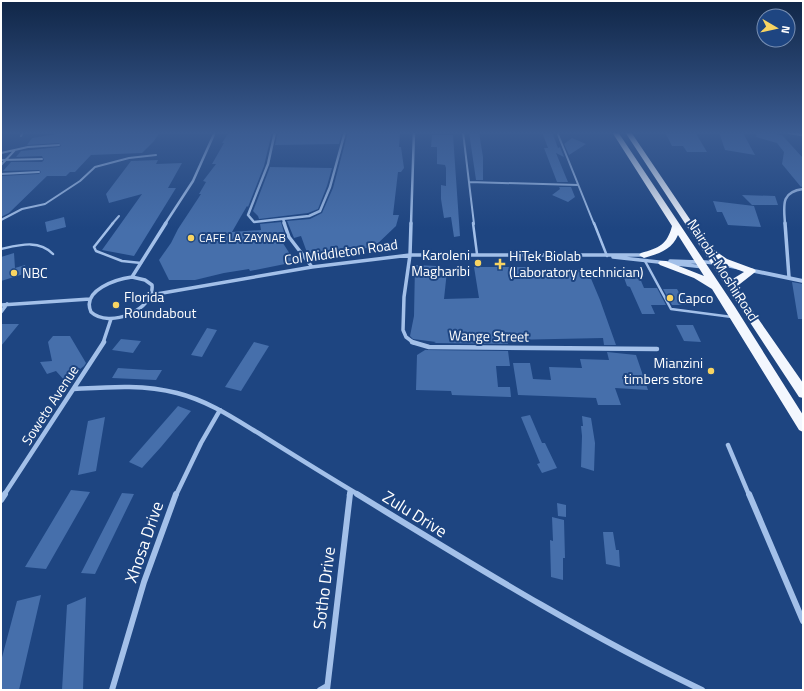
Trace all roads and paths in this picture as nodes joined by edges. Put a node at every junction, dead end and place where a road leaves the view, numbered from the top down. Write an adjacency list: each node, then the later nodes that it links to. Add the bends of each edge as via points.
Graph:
1 (102, 164): 17 (lane, via 95,166 80,181 45,204 22,209)
2 (200, 164): 28 (street)
3 (267, 164): 16 (street, via 248,215 254,222 262,223)
4 (336, 164): 16 (street, via 320,210 314,214)
5 (413, 164): 23 (street, Wange Street)
6 (467, 164): 12 (lane)
7 (570, 164): 13 (lane)
8 (636, 164): 18 (highway, Nairobi-Moshi Road)
9 (650, 164): 19 (highway, Nairobi-Moshi Road)
10 (39, 172): 11 (lane)
11 (1, 174)
12 (469, 182): 13 (lane); 22 (lane)
13 (578, 185): 24 (lane)
14 (803, 189): 34 (street, via 790,192 784,202)
15 (119, 216): 28 (lane, via 94,247 96,251 122,261)
16 (283, 219): 31 (street, via 289,237)
17 (1, 220)
18 (676, 226): 25 (highway, via 669,244); 29 (highway, Nairobi-Moshi Road)
19 (706, 248): 30 (highway, Nairobi-Moshi Road); 32 (highway, via 724,261)
20 (1, 249): 21 (lane, via 41,245 49,248)
21 (53, 254)
22 (477, 254): 23 (street, Col Middleton Road); 24 (street, Col Middleton Road)
23 (410, 255): 31 (street, Col Middleton Road); 45 (street, Wange Street, via 404,297 404,330 406,337 412,342 429,347)
24 (607, 256): 25 (street, Col Middleton Road, via 623,254); 26 (street, Col Middleton Road)
25 (645, 258): 26 (street, Col Middleton Road); 27 (street, Col Middleton Road); 43 (lane, via 671,309)
26 (633, 260): 29 (street, Col Middleton Road)
27 (663, 263): 29 (street, Col Middleton Road); 37 (highway, via 706,280)
28 (141, 264): 33 (street)
29 (702, 265): 30 (street, Col Middleton Road); 37 (highway, Nairobi-Moshi Road)
30 (717, 266): 32 (street, Col Middleton Road); 36 (highway, Nairobi-Moshi Road)
31 (312, 267): 38 (street, Col Middleton Road)
32 (751, 271): 34 (street, Col Middleton Road); 36 (highway)
33 (132, 277): 38 (street, via 146,280 150,284); 39 (street, via 103,286)
34 (789, 277): 35 (street, Col Middleton Road)
35 (803, 281)
36 (730, 286): 47 (highway, Nairobi-Moshi Road)
37 (719, 292): 43 (highway, Nairobi-Moshi Road)
38 (152, 295): 44 (street, via 137,310)
39 (90, 299): 40 (street); 44 (street, via 89,309 92,314)
40 (7, 304): 41 (street); 42 (street)
41 (1, 305)
42 (1, 312)
43 (736, 317): 49 (highway, Nairobi-Moshi Road)
44 (111, 319): 46 (street, Soweto Avenue, via 103,344)
45 (657, 348)
46 (74, 389): 48 (street, Zulu Drive, via 146,387 172,390); 52 (street, Soweto Avenue)
47 (803, 393)
48 (220, 410): 51 (street, Zulu Drive); 55 (street, Xhosa Drive, via 203,436 166,516)
49 (803, 426)
50 (728, 445): 53 (street)
51 (350, 490): 54 (street, Sotho Drive); 57 (street, Zulu Drive, via 492,577 645,663)
52 (1, 500)
53 (803, 621)
54 (327, 688): 56 (street)
55 (112, 690)
56 (320, 690)
57 (702, 690)

